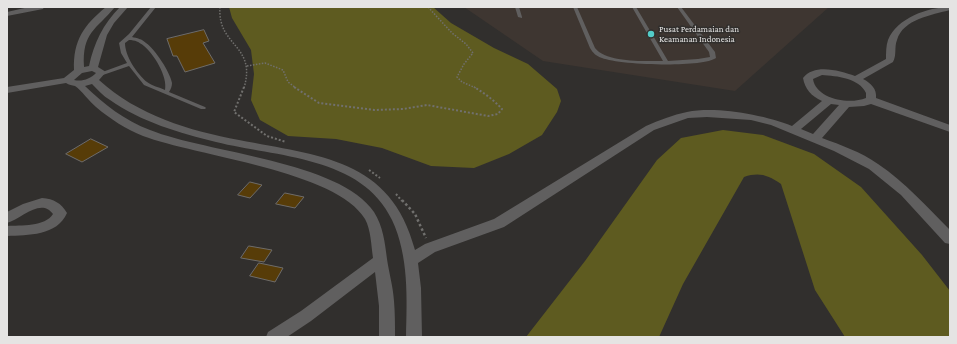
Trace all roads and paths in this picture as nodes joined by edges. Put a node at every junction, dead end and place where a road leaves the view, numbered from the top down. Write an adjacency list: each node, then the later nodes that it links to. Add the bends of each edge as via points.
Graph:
1 (40, 7): 12 (street)
2 (111, 7): 18 (street, via 85,33 79,49)
3 (124, 7): 19 (street, via 98,41)
4 (154, 7): 14 (lane)
5 (220, 7): 17 (path, via 219,17 226,34 244,54)
6 (428, 7): 17 (path, via 473,53 457,77 460,82 472,86 494,100 502,109 498,114 488,116 427,105 374,110 319,103 288,82 283,70 265,63)
7 (517, 7): 13 (lane)
8 (575, 7): 15 (lane, via 598,54 603,57)
9 (634, 7): 15 (lane)
10 (679, 7): 15 (lane, via 712,52 713,58)
11 (950, 8): 20 (street, via 915,18 904,24 893,38 890,60)
12 (7, 14)
13 (520, 17)
14 (128, 38): 16 (lane, via 121,46); 23 (lane, via 138,40 152,50 168,76 169,85)
15 (667, 63)
16 (130, 64): 19 (lane); 23 (lane, via 146,84)
17 (247, 66): 31 (path, via 247,75 234,112 267,136)
18 (80, 71): 19 (street); 21 (street, via 71,75)
19 (95, 74): 21 (street); 40 (street, via 113,98 146,116 218,139 310,157 353,173 373,186 392,208)
20 (856, 79): 24 (street, via 822,72 808,78 811,89); 25 (street, via 870,90 873,95)
21 (73, 82): 22 (street); 39 (street, via 116,119 146,133 170,142 286,169 317,180 347,195 368,214 376,230)
22 (7, 90)
23 (166, 93): 27 (lane)
24 (829, 100): 26 (street); 29 (street)
25 (871, 100): 26 (street, via 866,104); 28 (street)
26 (846, 104): 30 (street)
27 (203, 108)
28 (950, 129)
29 (793, 130): 30 (street); 38 (street, via 775,123 729,114 688,115 673,119 650,128 499,223)
30 (814, 139): 37 (street, via 850,154 884,174)
31 (290, 143)
32 (368, 170): 33 (path)
33 (384, 183)
34 (394, 193): 38 (path, via 415,214)
35 (7, 218): 36 (street, via 40,202 51,203 60,213 58,219 50,225)
36 (7, 231)
37 (950, 239)
38 (430, 248): 40 (street)
39 (380, 260): 41 (street); 42 (street, via 386,296)
40 (410, 260): 43 (street, via 414,294)
41 (274, 337)
42 (387, 337)
43 (414, 337)

